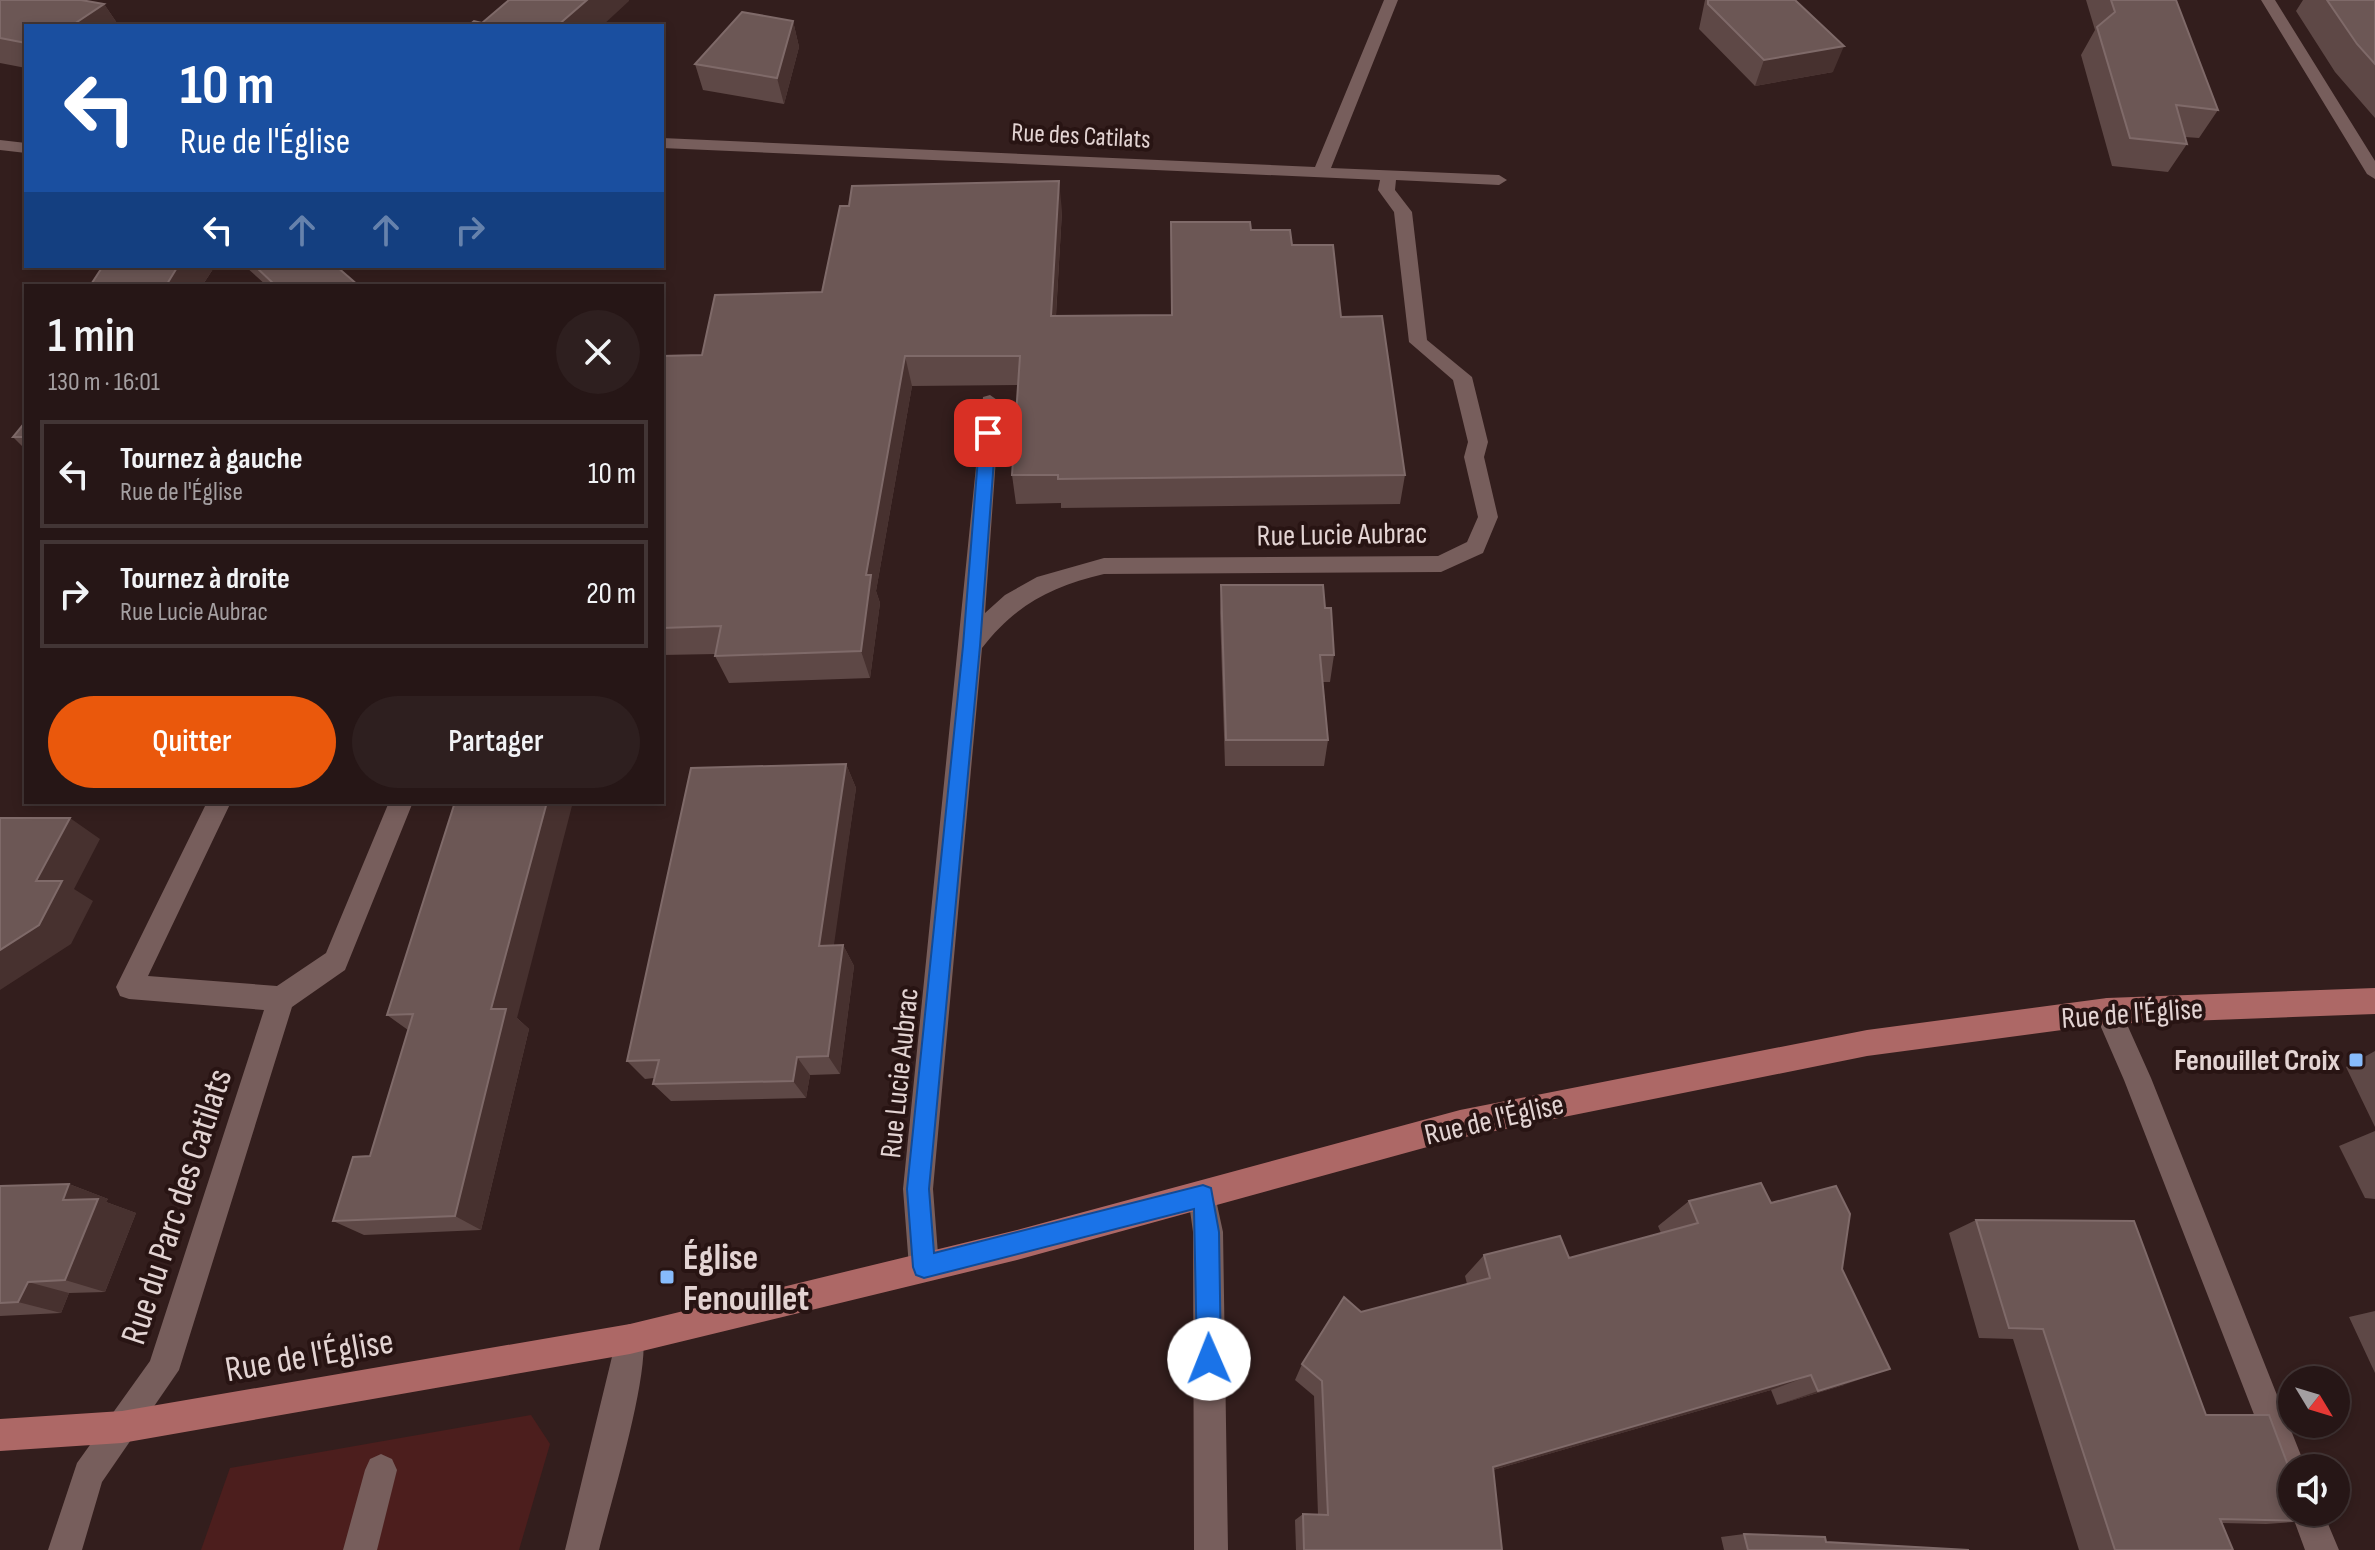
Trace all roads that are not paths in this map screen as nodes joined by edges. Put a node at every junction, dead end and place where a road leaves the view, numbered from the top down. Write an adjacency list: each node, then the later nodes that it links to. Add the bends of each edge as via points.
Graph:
1 (1391, 0): 6 (street)
2 (2268, 0): 7 (street)
3 (664, 143): 6 (street, Rue des Catilats)
4 (0, 145): 5 (street)
5 (24, 148)
6 (1321, 172): 8 (street, Rue des Catilats)
7 (2375, 174)
8 (1389, 175): 9 (street, Rue des Catilats); 11 (street, Rue Lucie Aubrac, via 1386,190 1403,212 1418,342 1462,377 1478,442 1474,457 1488,517 1475,547 1441,564 1104,566 1035,586 996,612)
9 (1499, 180)
10 (990, 402): 11 (street, Rue Lucie Aubrac)
11 (971, 646): 18 (street, Rue Lucie Aubrac, via 918,1189)
12 (218, 804): 14 (street, via 129,987)
13 (400, 804): 14 (street, via 336,961)
14 (281, 999): 20 (street, Rue du Parc des Catilats, via 163,1370)
15 (2375, 1001): 16 (main road, Rue de l'Église)
16 (2107, 1011): 17 (main road, Rue de l'Église, via 1867,1043 1460,1124); 22 (street)
17 (1203, 1196): 18 (main road, Rue de l'Église); 28 (street, via 1208,1232)
18 (924, 1267): 19 (main road, Rue de l'Église)
19 (630, 1339): 20 (main road, Rue de l'Église); 27 (street)
20 (122, 1427): 21 (main road, Rue de l'Église); 25 (street, Rue du Parc des Catilats, via 88,1474)
21 (0, 1435)
22 (2285, 1454)
23 (381, 1470): 26 (street)
24 (2313, 1526): 29 (street)
25 (65, 1550)
26 (360, 1550)
27 (582, 1550)
28 (1211, 1550)
29 (2322, 1550)

